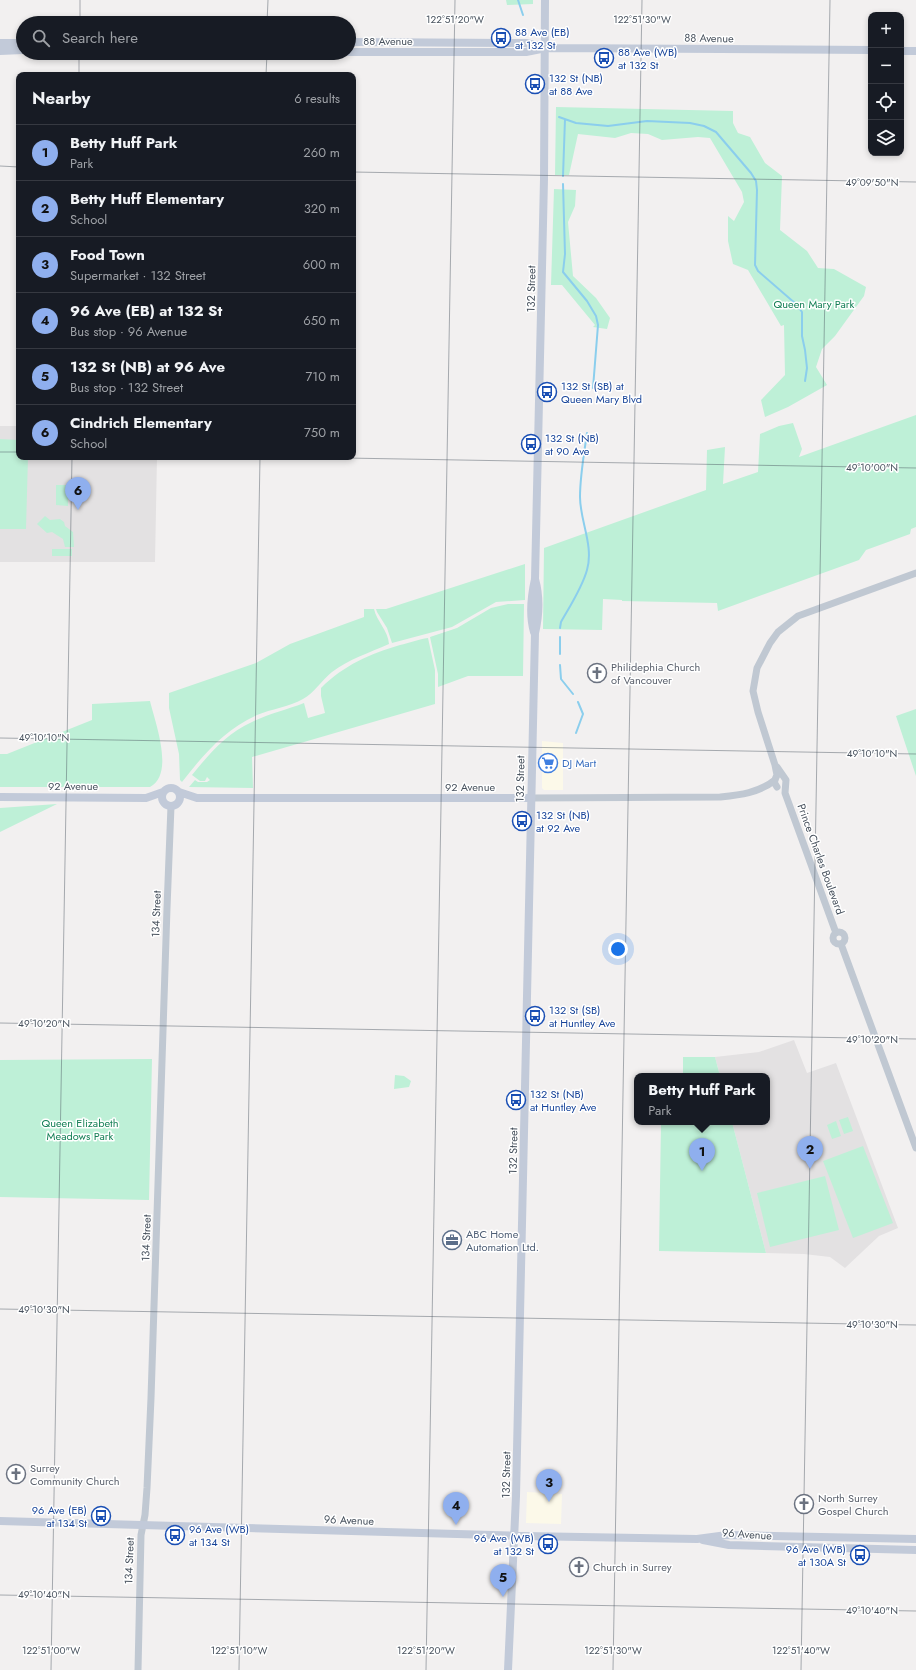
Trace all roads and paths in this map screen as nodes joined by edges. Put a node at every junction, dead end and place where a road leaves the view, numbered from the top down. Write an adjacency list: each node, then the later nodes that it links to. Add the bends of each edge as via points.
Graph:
1 (545, 0): 5 (main road, 132 Street)
2 (356, 42): 5 (main road, 88 Avenue, via 526,43)
3 (0, 43): 4 (main road)
4 (16, 43)
5 (546, 48): 7 (main road, 88 Avenue); 11 (main road, 88 Avenue, via 526,52); 19 (main road, 132 Street, via 535,579 531,621 535,633)
6 (16, 50): 8 (main road)
7 (868, 50)
8 (0, 51)
9 (904, 51): 10 (main road)
10 (916, 51)
11 (356, 52)
12 (916, 573): 13 (street, Prince Charles Boulevard, via 798,616 778,632 770,643 757,668 753,691)
13 (780, 784): 19 (street, 92 Avenue, via 746,794 720,797); 21 (street, Prince Charles Boulevard, via 836,933 841,932 845,936 841,944)
14 (163, 792): 15 (main road, via 172,788); 17 (main road); 20 (main road, via 162,797)
15 (179, 792): 18 (main road, 92 Avenue); 20 (main road, via 180,797)
16 (0, 796): 17 (main road, 92 Avenue)
17 (146, 798): 20 (main road)
18 (197, 798): 19 (main road, 92 Avenue); 20 (main road)
19 (531, 798): 24 (main road, 132 Street)
20 (171, 803): 23 (street, 134 Street, via 148,1488)
21 (916, 1148)
22 (0, 1521): 23 (main road, 96 Avenue)
23 (142, 1526): 24 (main road, 96 Avenue); 28 (street, 134 Street)
24 (515, 1536): 25 (main road, 96 Avenue); 29 (main road, 132 Street)
25 (697, 1539): 26 (main road, 96 Avenue, via 727,1535); 27 (main road, 96 Avenue, via 729,1545)
26 (916, 1540)
27 (916, 1550)
28 (138, 1670)
29 (508, 1670)

